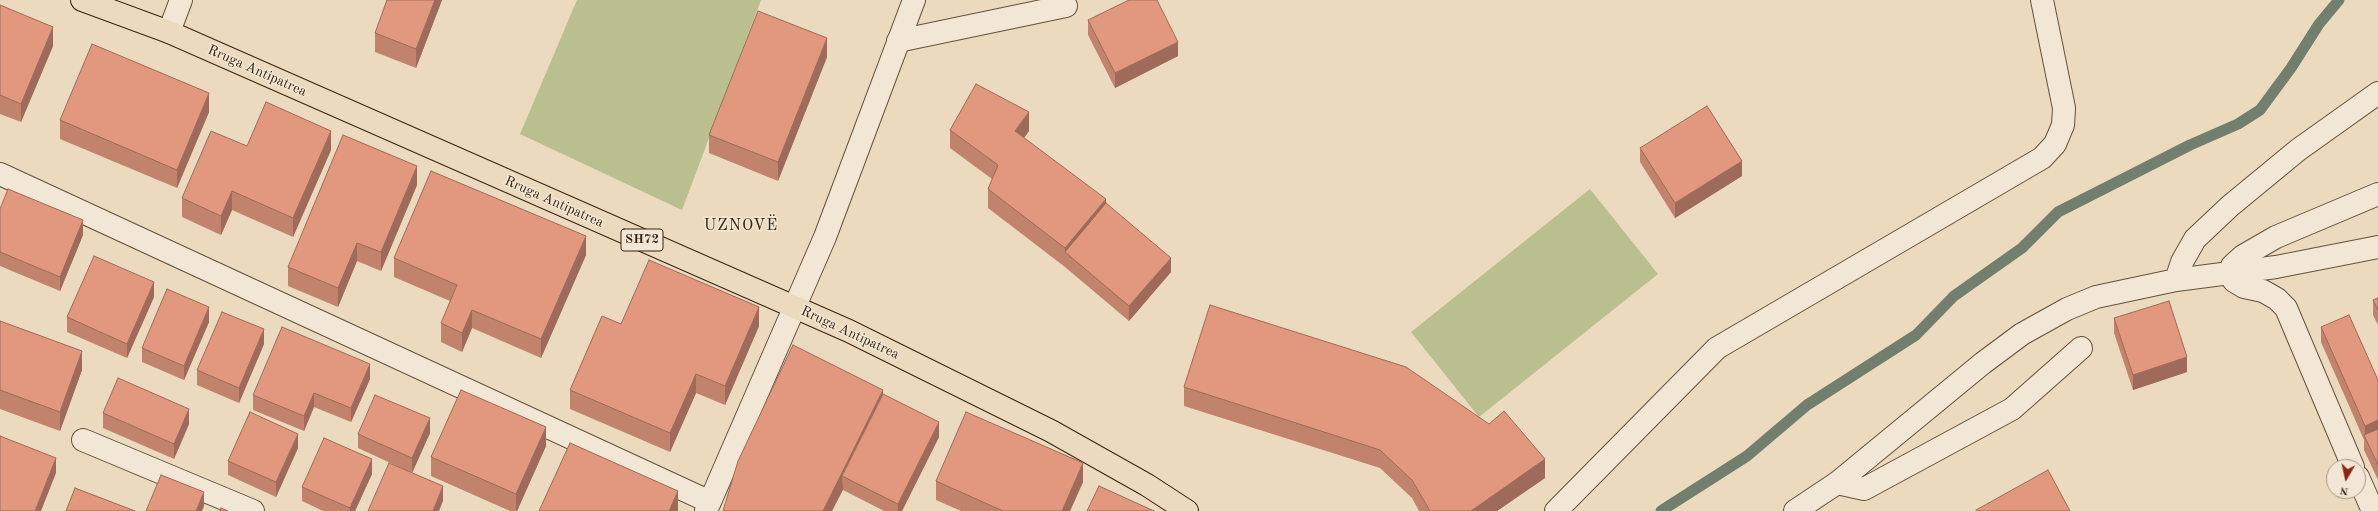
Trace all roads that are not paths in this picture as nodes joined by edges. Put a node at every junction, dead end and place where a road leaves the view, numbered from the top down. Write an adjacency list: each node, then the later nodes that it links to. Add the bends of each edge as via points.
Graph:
1 (82, 0): 6 (main road, Rruga Antipatrea / SH72)
2 (181, 0): 6 (street)
3 (914, 0): 7 (street)
4 (2042, 0): 23 (street, via 2064,108 2063,125 2055,144 2042,158 1717,348)
5 (1066, 6): 7 (street)
6 (169, 32): 14 (main road, Rruga Antipatrea / SH72)
7 (898, 41): 14 (street, via 825,237)
8 (2378, 94): 13 (street, via 2298,150 2230,206 2195,240 2182,262)
9 (0, 174): 20 (street)
10 (2378, 194): 12 (street, via 2276,237 2242,256)
11 (2378, 247): 12 (street)
12 (2229, 273): 13 (street); 17 (street, via 2234,281 2262,291 2277,299 2286,308)
13 (2176, 280): 18 (street, via 2096,297 2045,320 1984,363)
14 (795, 308): 20 (street); 22 (main road, Rruga Antipatrea / SH72, via 849,331 1051,431 1147,485)
15 (2081, 348): 18 (street, via 2005,412 1864,489)
16 (83, 440): 21 (street)
17 (2350, 459)
18 (1837, 483): 24 (street)
19 (2366, 496): 25 (street)
20 (708, 507)
21 (253, 511)
22 (1187, 511)
23 (1556, 511)
24 (1795, 511)
25 (2373, 511)

